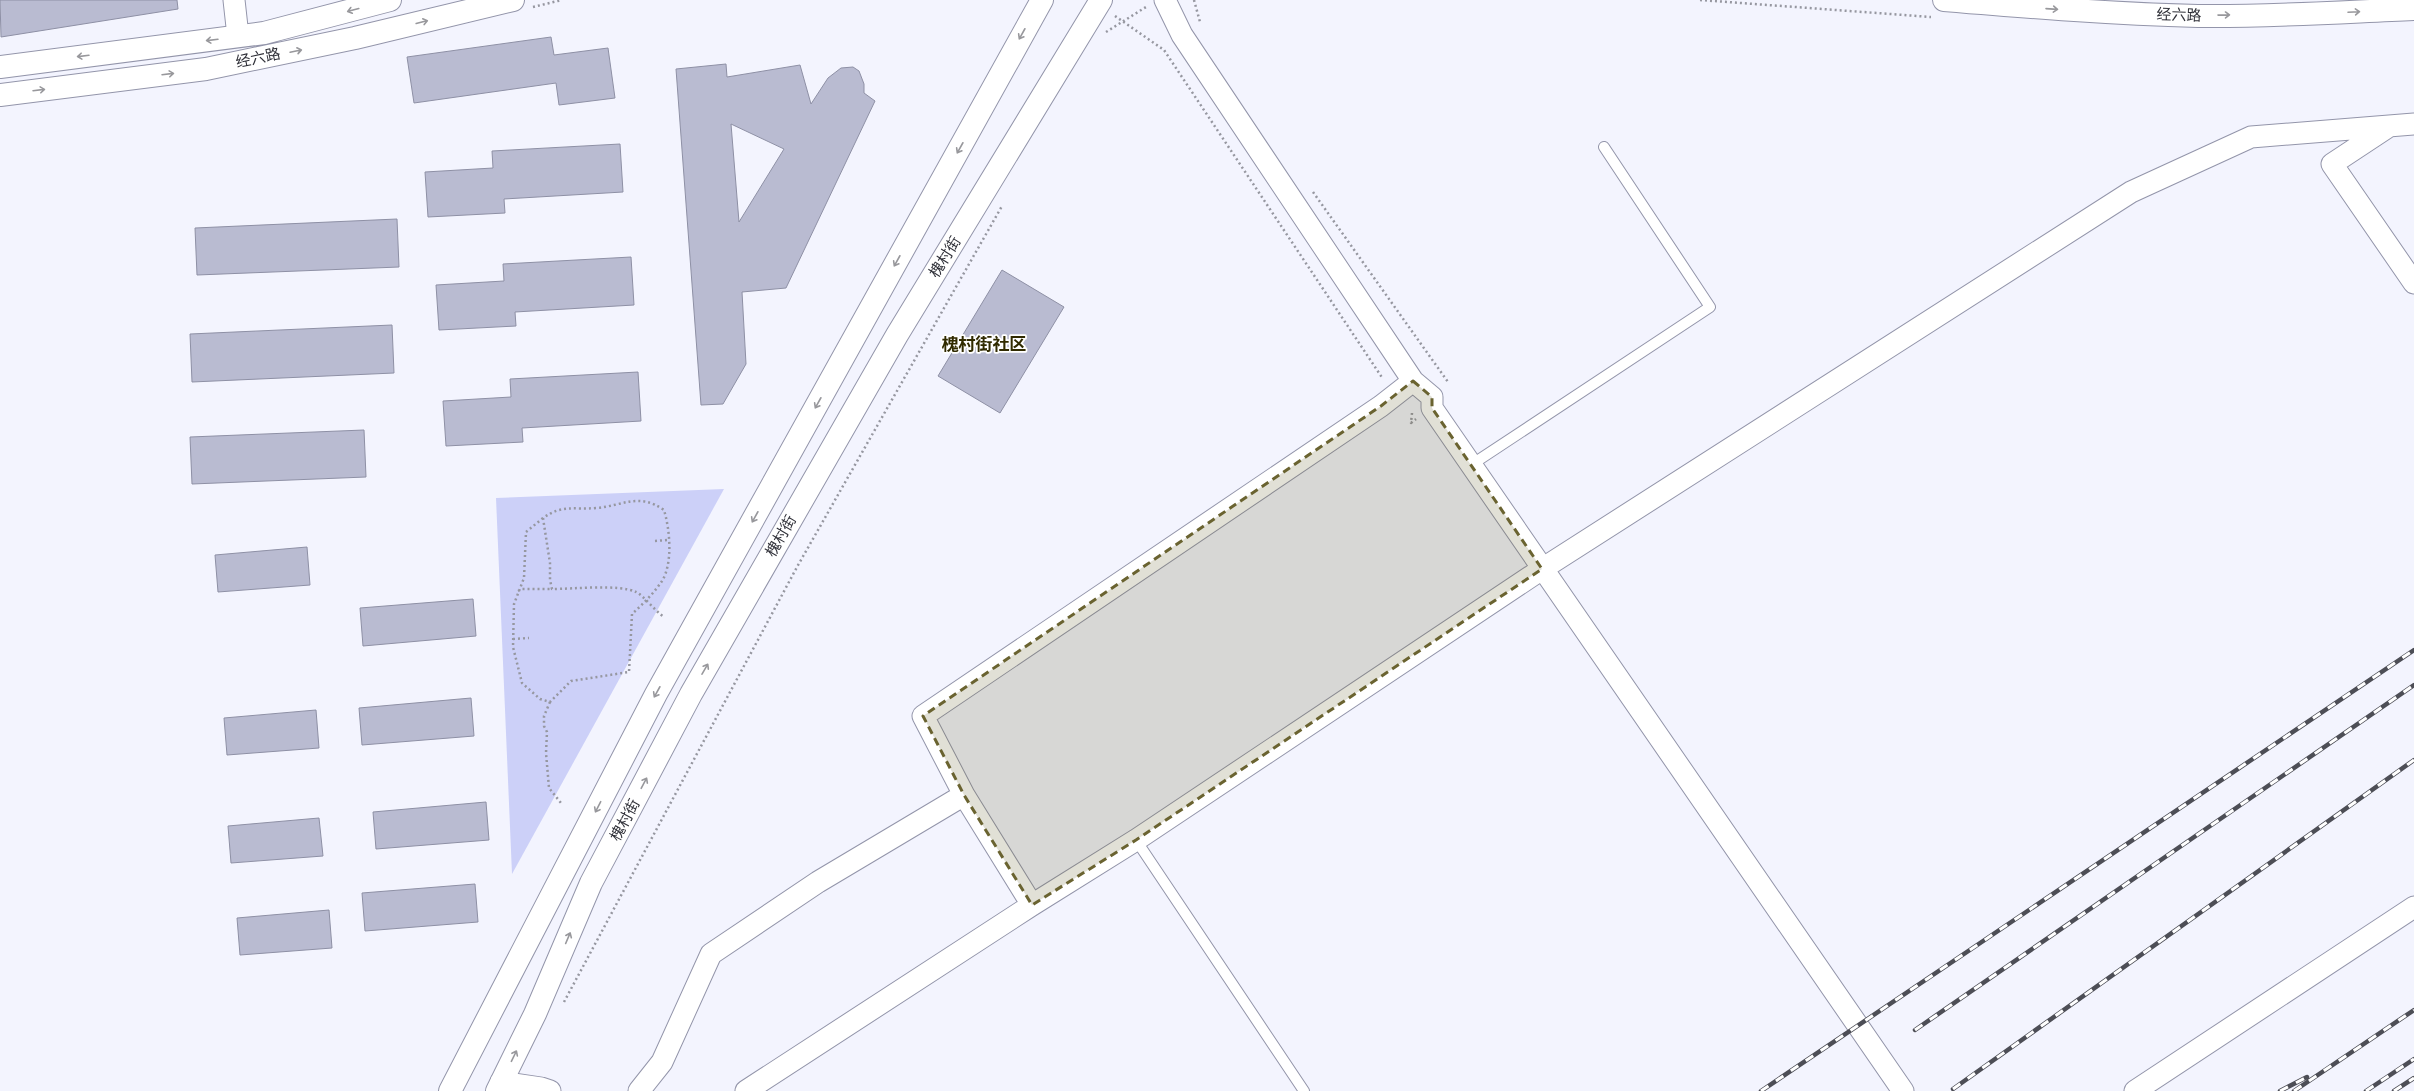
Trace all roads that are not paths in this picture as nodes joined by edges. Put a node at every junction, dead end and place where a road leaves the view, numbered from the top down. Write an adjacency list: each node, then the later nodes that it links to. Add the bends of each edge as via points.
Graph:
1 (234, 0): 9 (street)
2 (390, 0): 9 (main road, 经六路, one-way to 9, via 264,33)
3 (513, 0): 11 (main road, 经六路, one-way to 3, via 206,69 355,38)
4 (1042, 0): 24 (main road, 槐村街, one-way to 24, via 656,694)
5 (1944, 0): 8 (main road, 经六路, one-way to 8, via 2199,16)
6 (1158, 2): 16 (street)
7 (1098, 4): 23 (main road, 槐村街, one-way to 7, via 535,1014 591,883 691,694 897,335)
8 (2414, 9)
9 (238, 36): 10 (main road, 经六路, one-way to 10)
10 (0, 67)
11 (0, 95)
12 (2414, 124): 13 (street)
13 (2390, 126): 15 (street, via 2332,164); 18 (street, via 2251,137 2130,192)
14 (1604, 147): 17 (lane, via 1710,307)
15 (2414, 283)
16 (1413, 381): 17 (street, via 1432,397 1432,408); 19 (street, via 1381,406 923,716)
17 (1471, 465): 18 (street)
18 (1542, 569): 20 (street); 29 (street)
19 (964, 795): 21 (street); 26 (street, via 818,882 712,954 662,1062)
20 (1136, 840): 21 (street); 28 (lane)
21 (1032, 905): 27 (street)
22 (2414, 908): 30 (street)
23 (499, 1087): 25 (street, via 541,1088)
24 (450, 1091)
25 (550, 1091)
26 (639, 1091)
27 (746, 1091)
28 (1304, 1091)
29 (1903, 1091)
30 (2135, 1091)

